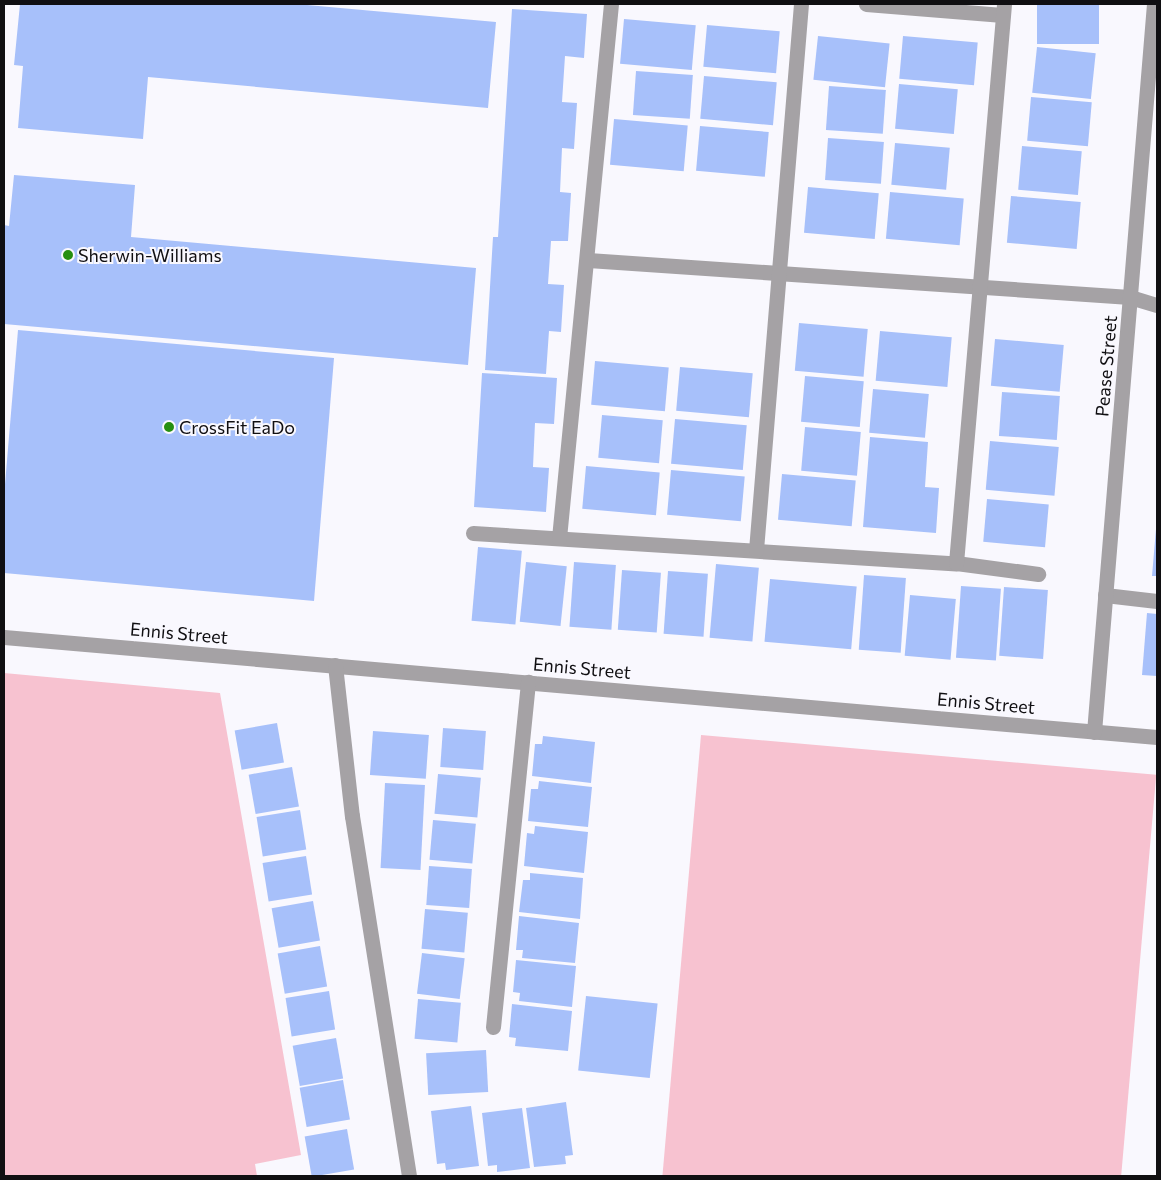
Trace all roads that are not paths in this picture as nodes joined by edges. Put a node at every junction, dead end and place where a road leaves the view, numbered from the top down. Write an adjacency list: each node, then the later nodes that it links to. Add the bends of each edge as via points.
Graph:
1 (611, 4): 7 (street)
2 (801, 4): 8 (street)
3 (866, 4): 5 (street)
4 (1154, 4): 6 (street, Pease Street)
5 (1003, 9): 9 (street)
6 (1152, 104): 10 (street, Pease Street)
7 (588, 260): 8 (street); 13 (street)
8 (779, 273): 9 (street); 14 (street)
9 (979, 286): 10 (street); 15 (street)
10 (1130, 297): 11 (street); 17 (street, Pease Street)
11 (1157, 305)
12 (473, 532): 13 (street)
13 (559, 538): 14 (street)
14 (756, 550): 15 (street)
15 (956, 563): 16 (street)
16 (1038, 574)
17 (1105, 596): 18 (street); 22 (street, Pease Street)
18 (1157, 601)
19 (4, 637): 20 (street, Ennis Street)
20 (335, 666): 21 (street, Ennis Street); 25 (street, via 352,816)
21 (528, 682): 22 (street, Ennis Street); 24 (street)
22 (1094, 732): 23 (street, Ennis Street)
23 (1157, 737)
24 (493, 1028)
25 (409, 1176)

